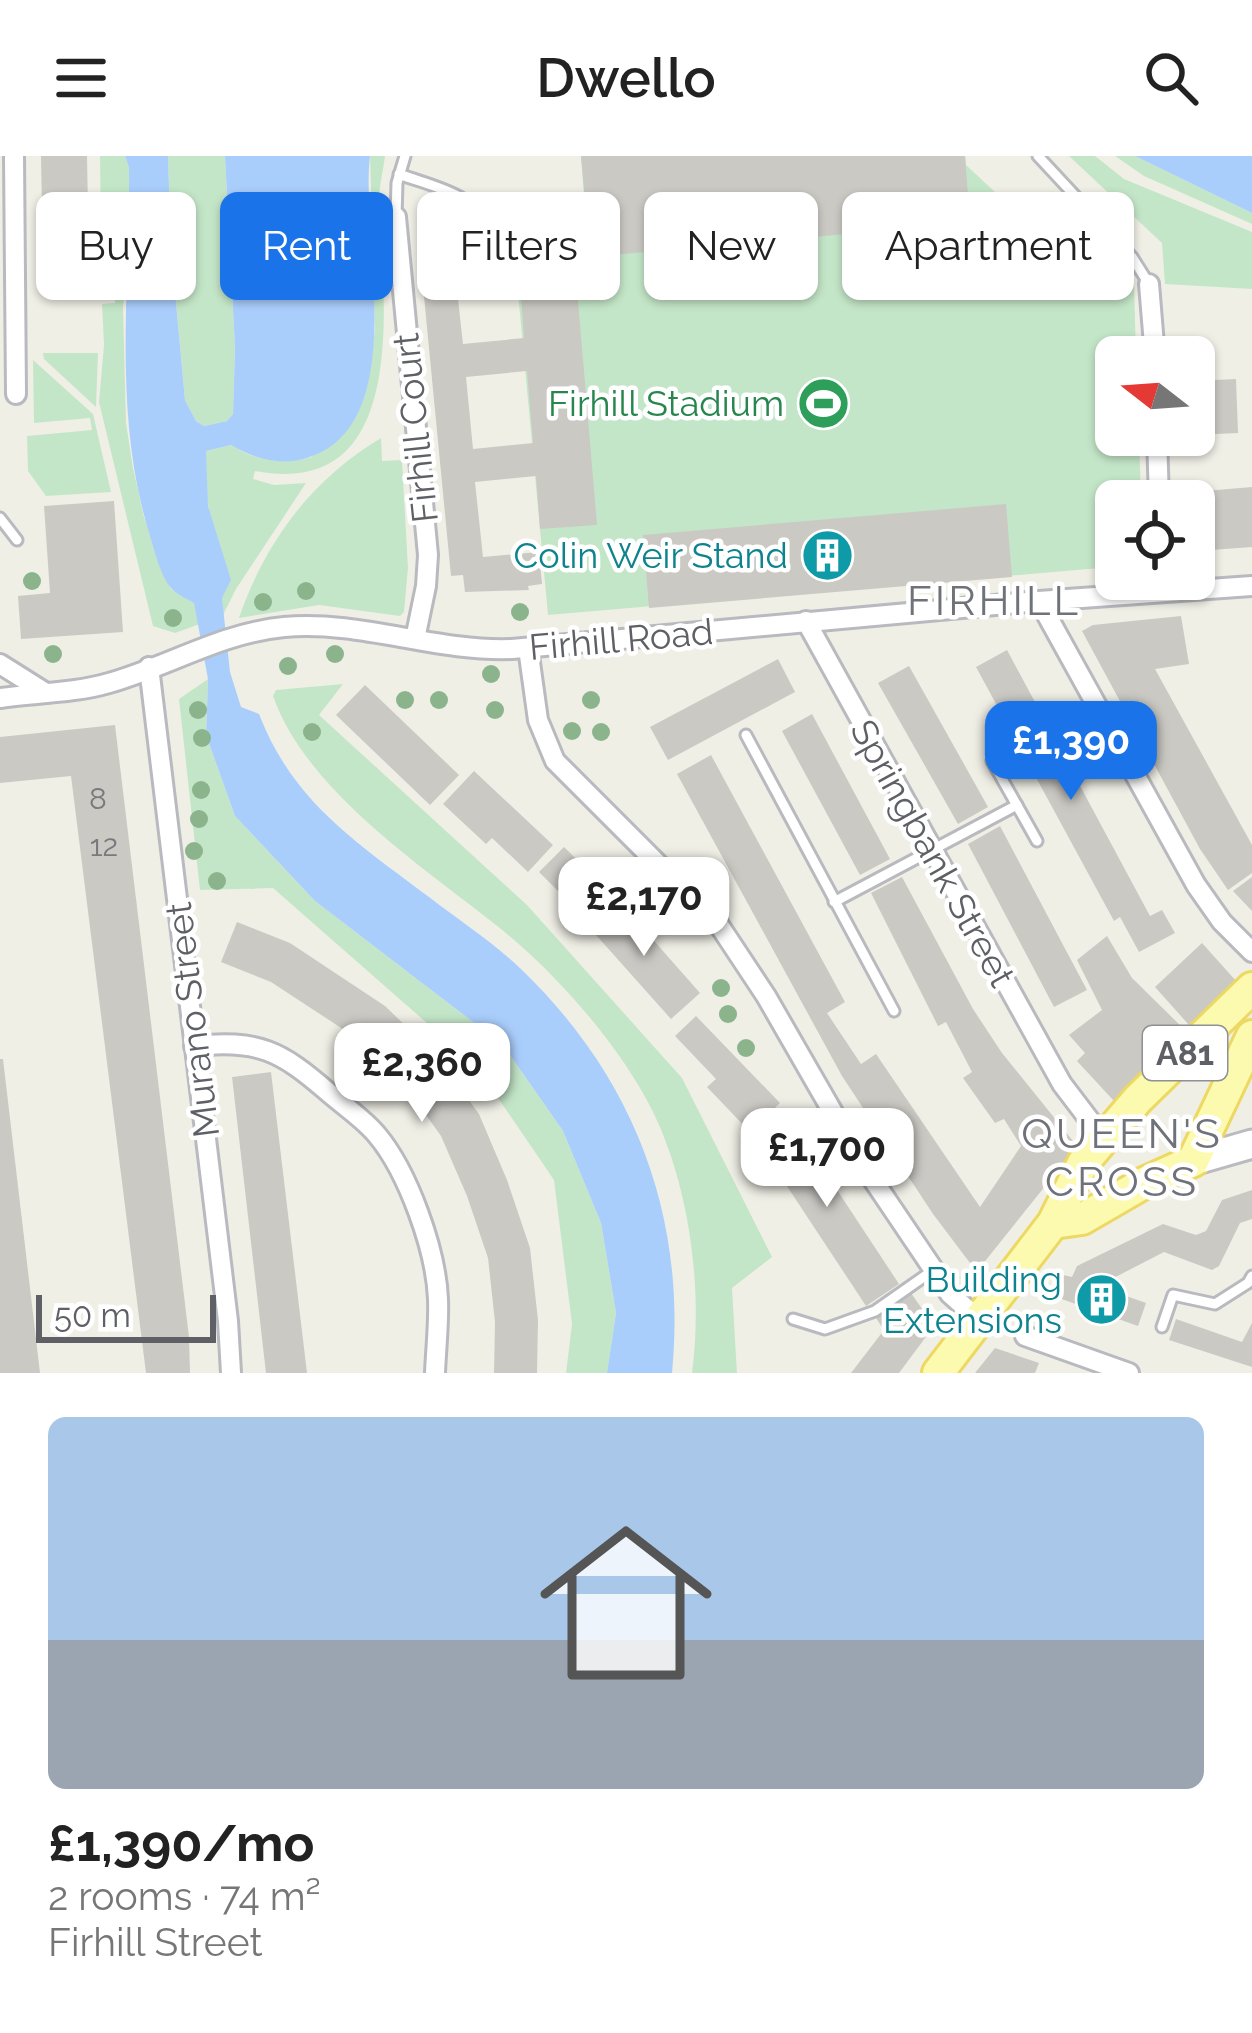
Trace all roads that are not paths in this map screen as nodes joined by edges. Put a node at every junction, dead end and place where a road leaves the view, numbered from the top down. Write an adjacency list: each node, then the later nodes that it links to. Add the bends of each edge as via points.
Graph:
1 (14, 156): 9 (street)
2 (405, 156): 4 (lane)
3 (1038, 156): 7 (lane)
4 (399, 174): 5 (lane); 6 (lane)
5 (445, 192)
6 (396, 217): 18 (street, Firhill Court, via 428,555)
7 (1149, 284): 8 (street)
8 (1153, 336)
9 (8, 366): 10 (street)
10 (16, 394)
11 (0, 518): 12 (lane)
12 (17, 540)
13 (1215, 586): 14 (street, Firhill Road)
14 (1252, 586)
15 (1095, 594): 16 (street, Firhill Road)
16 (1039, 601): 17 (street, Firhill Road); 30 (street, via 1196,885)
17 (806, 621): 19 (street, Firhill Road); 28 (street, Springbank Street)
18 (416, 639): 19 (street, Firhill Road); 21 (street, Firhill Road, via 283,627)
19 (528, 648): 39 (street, via 538,720 555,761 730,940)
20 (0, 664): 22 (street)
21 (149, 667): 22 (street, Firhill Road, via 109,684); 34 (street, Murano Street)
22 (46, 693): 23 (street, Firhill Road)
23 (0, 698)
24 (746, 735): 29 (lane)
25 (992, 760): 26 (lane)
26 (1017, 805): 27 (lane); 28 (lane)
27 (1036, 841)
28 (931, 851): 29 (lane); 35 (street, Springbank Street, via 1061,1084)
29 (835, 902): 32 (lane)
30 (1252, 952)
31 (1252, 988): 35 (main road, A81)
32 (894, 1011)
33 (1252, 1036): 37 (main road, A81)
34 (194, 1046): 45 (street, Murano Street); 46 (street, via 269,1049 377,1136 420,1217 438,1295)
35 (1107, 1123): 38 (main road, A81)
36 (1252, 1144): 37 (street)
37 (1193, 1161): 38 (main road, via 1082,1219)
38 (1053, 1223): 42 (main road, A81)
39 (934, 1270): 41 (lane, via 875,1311 825,1329); 42 (street)
40 (1252, 1276): 43 (lane, via 1215,1304 1173,1294)
41 (793, 1319)
42 (978, 1319): 47 (main road, A81)
43 (1162, 1327)
44 (1025, 1336): 48 (street)
45 (231, 1373)
46 (436, 1373)
47 (938, 1373)
48 (1130, 1373)

